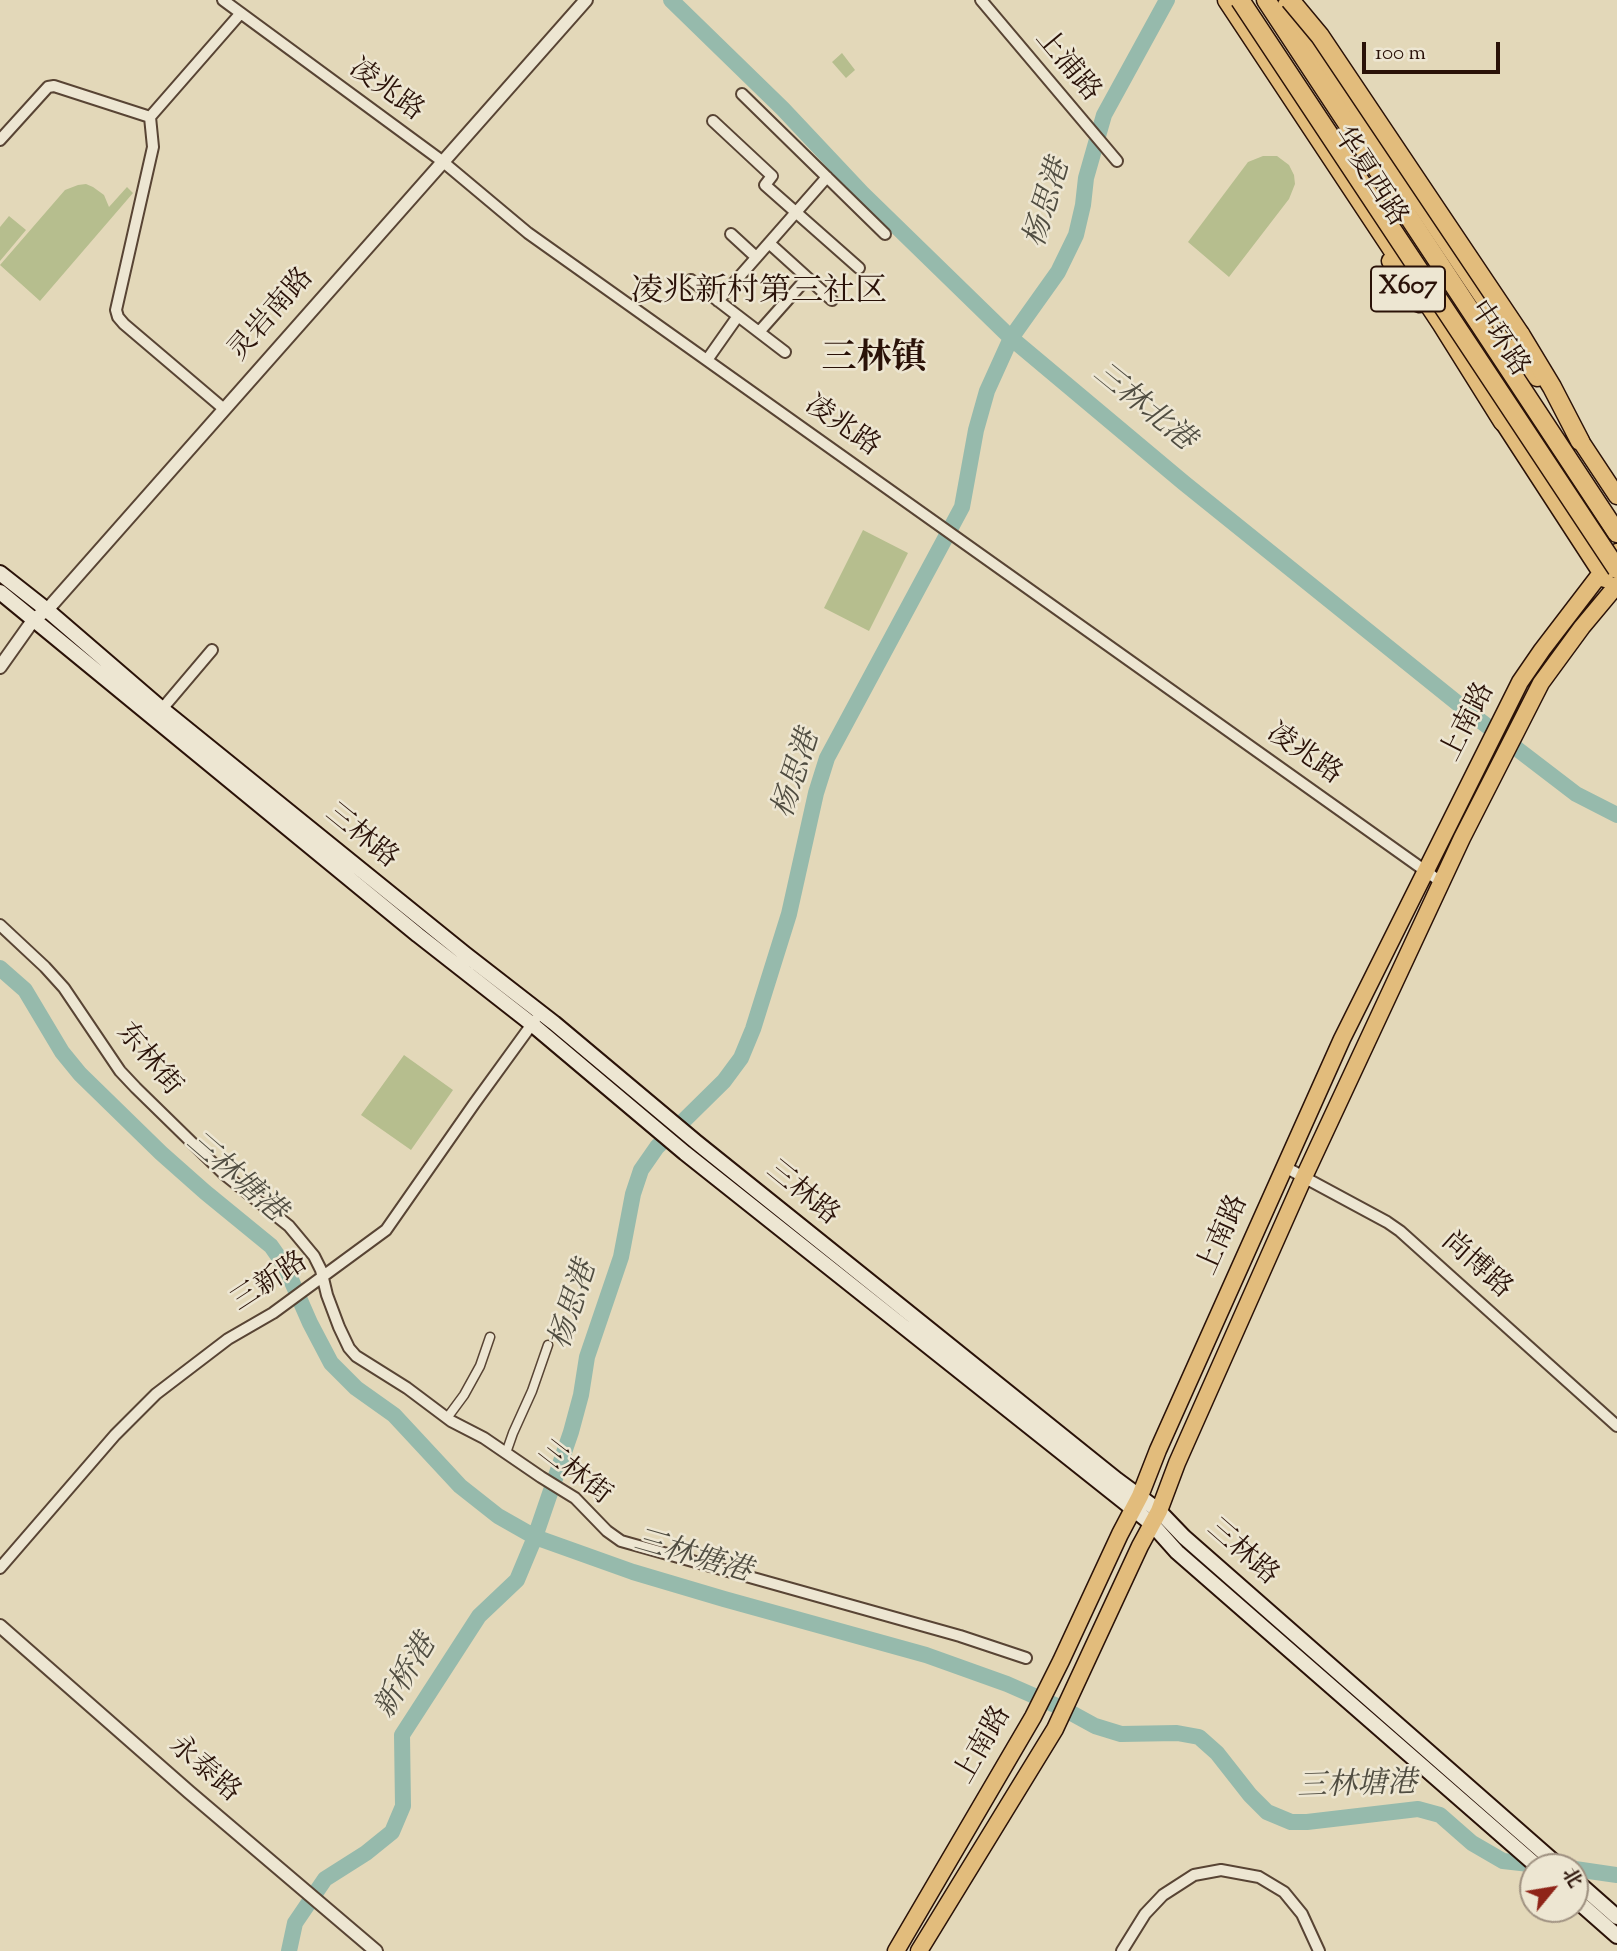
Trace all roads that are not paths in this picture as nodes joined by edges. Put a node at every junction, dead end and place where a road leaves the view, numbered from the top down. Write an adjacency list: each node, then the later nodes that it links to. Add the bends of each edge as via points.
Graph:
1 (223, 0): 9 (street, 凌兆路)
2 (586, 0): 14 (street, 灵岩南路)
3 (981, 0): 15 (street, 上浦路)
4 (1225, 0): 32 (highway); 32 (main road, 华夏西路 / X607, via 1405,284)
5 (1240, 0): 37 (highway, 中环路, bridge)
6 (1266, 0): 35 (highway, 中环路)
7 (1282, 0): 33 (main road, 华夏西路 / X607)
8 (1292, 0): 33 (highway, bridge, via 1520,334); 33 (main road, via 1549,368)
9 (240, 14): 11 (street); 14 (street, 凌兆路)
10 (742, 94): 16 (street)
11 (149, 117): 13 (street, via 54,86 48,87); 31 (street, via 153,147 116,310 124,324)
12 (713, 121): 17 (street, via 772,176 765,185)
13 (0, 140)
14 (442, 161): 30 (street, 凌兆路, via 528,233); 31 (street, 灵岩南路)
15 (1117, 161)
16 (827, 177): 17 (street); 19 (street)
17 (795, 212): 20 (street); 22 (street)
18 (731, 234): 21 (street)
19 (885, 234)
20 (769, 243): 21 (street); 23 (street)
21 (756, 257): 26 (street)
22 (859, 268)
23 (807, 278): 25 (street); 28 (street)
24 (691, 280): 26 (street)
25 (832, 300)
26 (718, 301): 27 (street)
27 (738, 316): 28 (street); 30 (street)
28 (759, 332): 29 (street)
29 (785, 352)
30 (707, 360): 46 (street, 凌兆路)
31 (223, 409): 41 (street, 灵岩南路)
32 (1503, 422): 37 (main road, 华夏西路 / X607)
33 (1580, 441): 34 (main road, 华夏西路 / X607)
34 (1617, 496)
35 (1617, 533)
36 (1617, 552): 37 (main road, 上南路)
37 (1609, 571): 40 (main road, 华夏西路 / X607); 46 (main road, 上南路, via 1520,682)
38 (0, 573): 41 (main road, 三林路)
39 (0, 592): 42 (main road, 三林路)
40 (1616, 593): 47 (main road, 上南路, via 1582,627 1541,683)
41 (47, 610): 42 (street, 灵岩南路); 45 (main road, 三林路)
42 (34, 619): 44 (street, 灵岩南路); 49 (main road, 三林路, via 418,935)
43 (212, 650): 45 (street)
44 (0, 667)
45 (162, 709): 49 (main road, 三林路)
46 (1424, 871): 47 (street, 凌兆路); 50 (main road, 上南路)
47 (1441, 882): 51 (main road, 上南路)
48 (0, 925): 52 (street, 东林街, via 64,988 136,1088 224,1174 296,1234 319,1263)
49 (536, 1019): 52 (street, 三新路, via 386,1230); 58 (main road, 三林路, via 685,1153); 58 (main road, 三林路, via 554,1023)
50 (1285, 1167): 51 (street, 尚博路); 58 (main road, 上南路)
51 (1304, 1177): 56 (street, 尚博路, via 1400,1231); 59 (main road, 上南路)
52 (320, 1280): 55 (street, 三林街, via 352,1353); 60 (street, 三新路, via 228,1339 135,1413)
53 (491, 1337): 55 (street, via 480,1366)
54 (548, 1345): 57 (street)
55 (447, 1418): 57 (street, 三林街)
56 (1617, 1426)
57 (506, 1453): 62 (street, 三林街, via 575,1498 614,1537 632,1545)
58 (1136, 1502): 59 (main road, 三林路); 70 (main road, 上南路, via 1033,1717)
59 (1155, 1517): 63 (main road, 三林路, via 1177,1552); 64 (main road, 三林路, via 1184,1536); 71 (main road, 上南路, via 1055,1729)
60 (0, 1568)
61 (0, 1626): 69 (street, 永泰路)
62 (1026, 1658)
63 (1522, 1853)
64 (1543, 1853)
65 (1589, 1892): 67 (main road)
66 (1589, 1912): 68 (main road)
67 (1617, 1917)
68 (1617, 1936)
69 (376, 1951)
70 (896, 1951)
71 (919, 1951)
72 (1122, 1951): 73 (street, via 1163,1895 1194,1875 1221,1870 1259,1877 1284,1892)
73 (1319, 1951)

